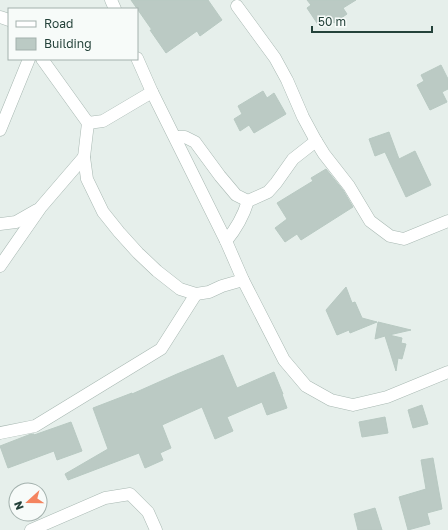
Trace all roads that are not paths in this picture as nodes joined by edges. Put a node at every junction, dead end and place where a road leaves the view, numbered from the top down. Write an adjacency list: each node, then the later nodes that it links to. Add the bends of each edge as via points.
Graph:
1 (237, 6): 9 (street, via 275,58)
2 (29, 60): 7 (street)
3 (43, 60): 6 (street)
4 (138, 60): 5 (street)
5 (152, 92): 6 (street, via 103,121); 8 (street)
6 (88, 124): 10 (street)
7 (0, 130)
8 (175, 137): 11 (street, via 185,137 195,142 236,195); 15 (street)
9 (316, 141): 11 (street, via 293,159 268,192); 13 (street, via 349,186 370,221 390,236 404,239)
10 (84, 157): 12 (street); 18 (street, via 88,179 103,212 119,232 157,271 180,288)
11 (248, 201): 15 (street, via 236,230)
12 (41, 207): 14 (street, via 16,222); 16 (street)
13 (448, 221)
14 (0, 224)
15 (226, 241): 17 (street)
16 (0, 266)
17 (243, 280): 18 (street); 19 (street, via 284,360 306,386 331,400 354,405 387,397)
18 (196, 294): 20 (street, via 161,349 35,426)
19 (448, 372)
20 (0, 433)
21 (31, 530): 22 (street, via 105,498 130,494 148,512)
22 (156, 530)

